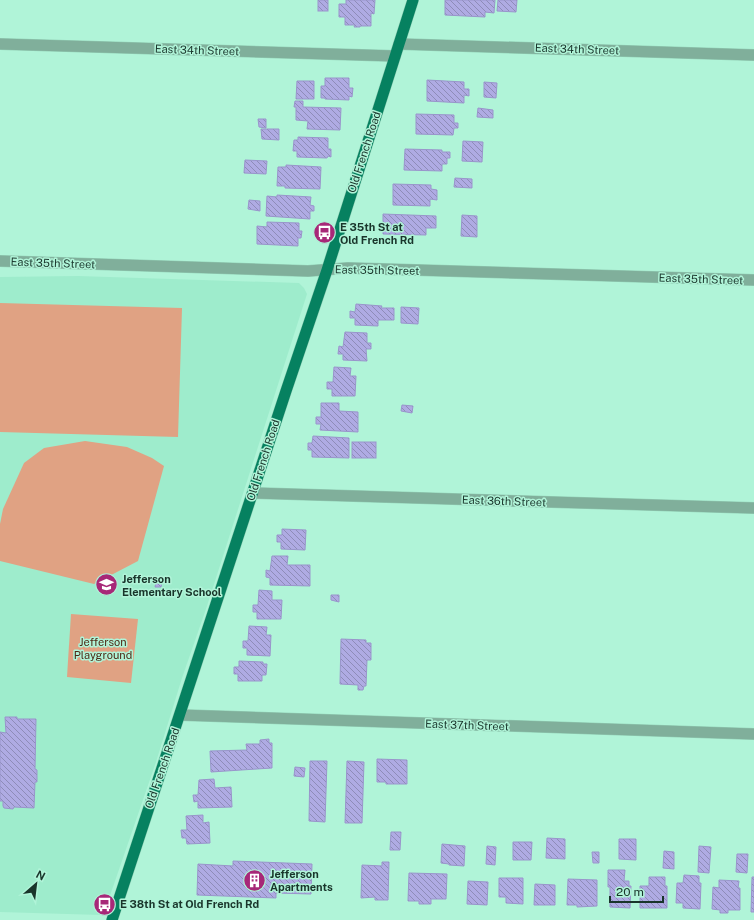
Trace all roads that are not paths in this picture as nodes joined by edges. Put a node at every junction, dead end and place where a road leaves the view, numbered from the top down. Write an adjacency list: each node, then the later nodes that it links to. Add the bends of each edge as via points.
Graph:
1 (413, 0): 3 (main road, Old French Road)
2 (0, 44): 5 (street, East 34th Street)
3 (399, 44): 4 (street, East 34th Street); 5 (main road, Old French Road)
4 (754, 55)
5 (395, 56): 7 (main road, Old French Road)
6 (0, 262): 7 (street, East 35th Street)
7 (327, 270): 8 (street, East 35th Street, via 348,268); 9 (main road, Old French Road)
8 (754, 280)
9 (253, 493): 10 (street, East 36th Street); 11 (main road, Old French Road)
10 (754, 508)
11 (180, 715): 12 (street, East 37th Street); 13 (main road, Old French Road)
12 (754, 734)
13 (112, 920)

